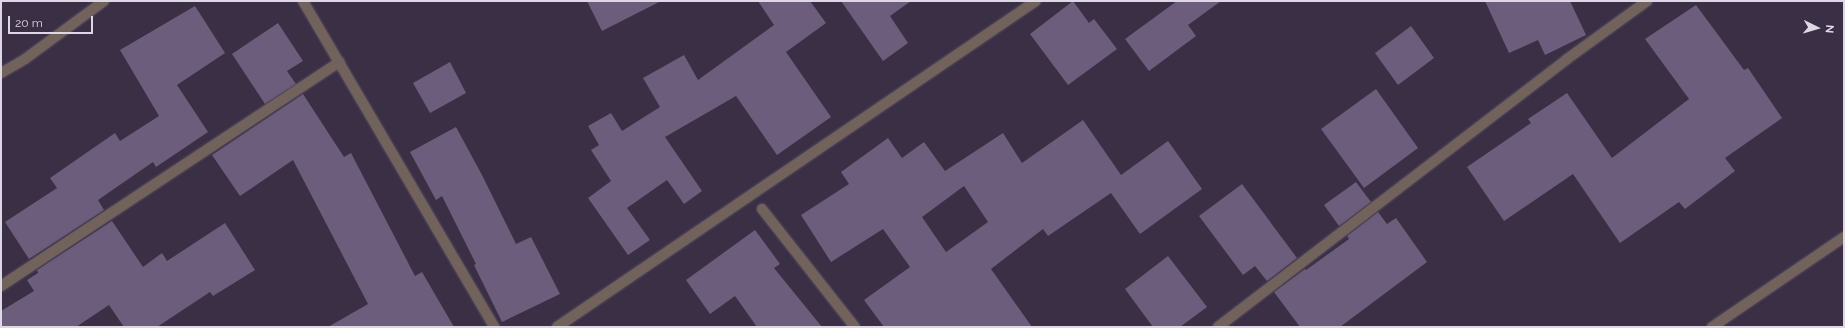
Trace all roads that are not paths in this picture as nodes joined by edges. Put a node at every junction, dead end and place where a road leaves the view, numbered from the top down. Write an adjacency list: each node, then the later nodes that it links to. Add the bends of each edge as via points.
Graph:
1 (104, 1): 6 (street, via 25,59)
2 (303, 1): 5 (street)
3 (1036, 1): 11 (street)
4 (1647, 1): 13 (street, via 1561,63)
5 (340, 62): 9 (street); 10 (street)
6 (1, 73)
7 (762, 209): 12 (street)
8 (1844, 237): 14 (street)
9 (1, 286)
10 (494, 327)
11 (557, 327)
12 (855, 327)
13 (1218, 327)
14 (1712, 327)

